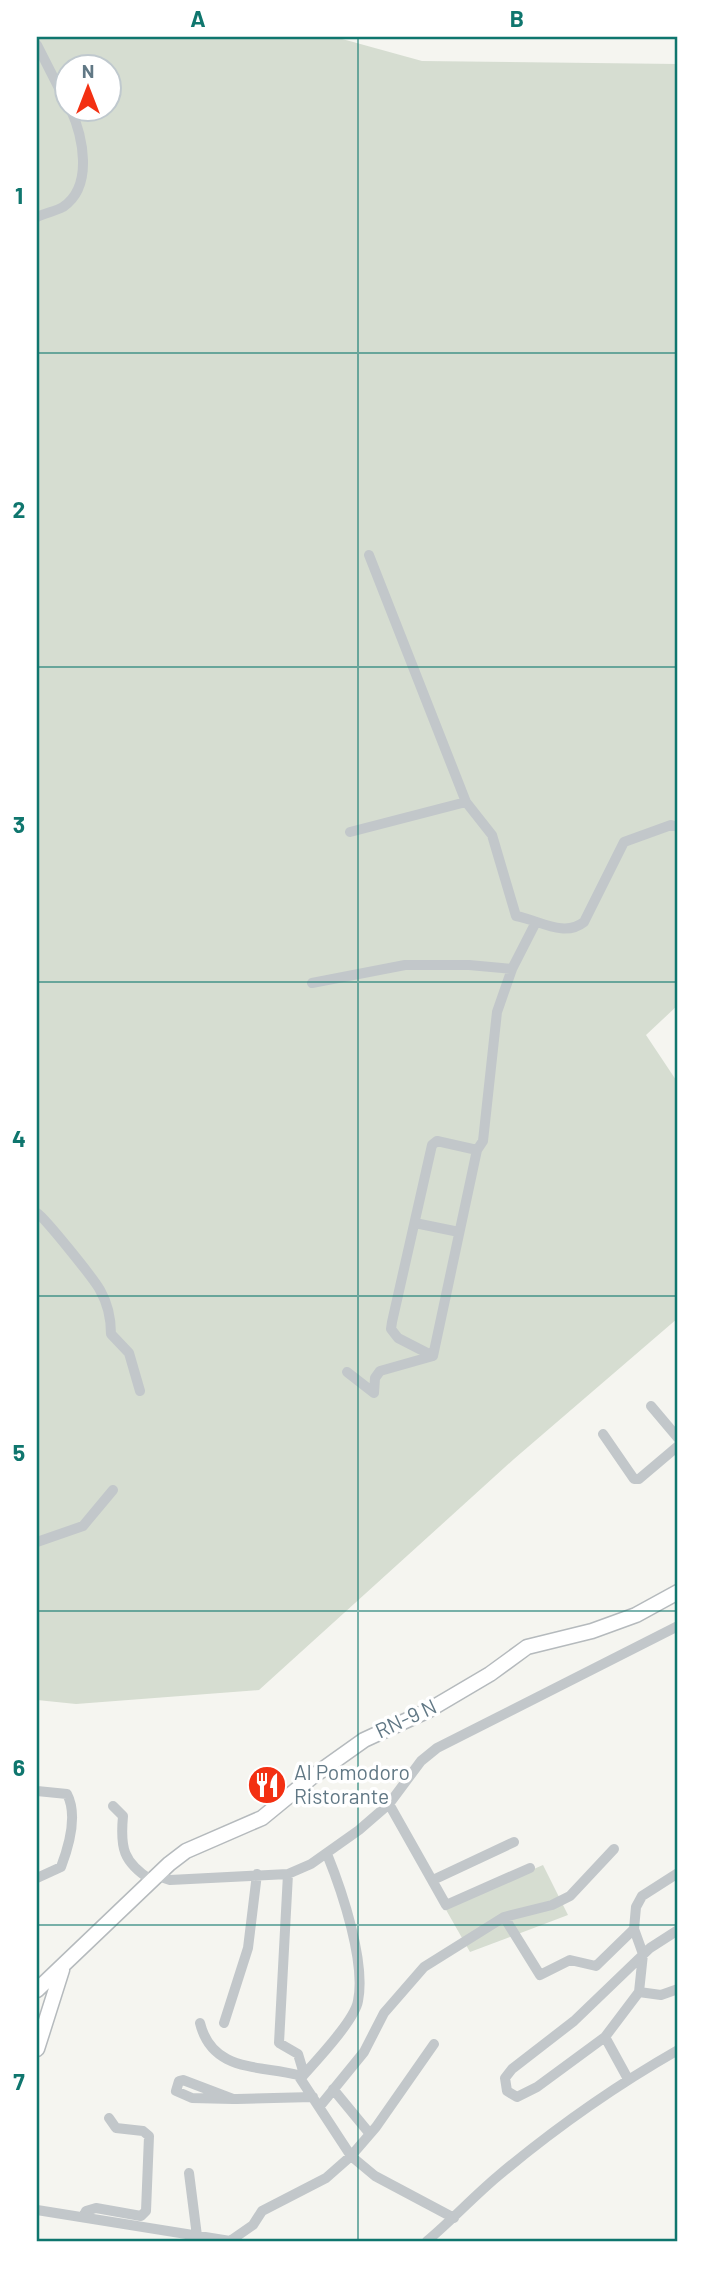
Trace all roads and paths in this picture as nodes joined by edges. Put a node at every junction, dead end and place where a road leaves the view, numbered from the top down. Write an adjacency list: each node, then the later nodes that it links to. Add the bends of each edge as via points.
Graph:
1 (37, 45): 2 (street)
2 (52, 74)
3 (76, 122): 4 (street, via 83,172 78,188 62,208)
4 (37, 216)
5 (369, 555): 6 (street)
6 (466, 802): 8 (street); 9 (street, via 492,835 516,916)
7 (678, 827): 9 (street, via 671,825 624,842 584,922 576,928)
8 (351, 832)
9 (536, 922): 10 (street)
10 (512, 969): 11 (street, via 405,965); 12 (street, via 497,1012 483,1141)
11 (312, 983)
12 (477, 1150): 14 (street, via 434,1142); 15 (street)
13 (37, 1213): 18 (street, via 47,1219 100,1290 111,1318 111,1334 130,1353)
14 (415, 1223): 15 (street); 16 (street, via 391,1329 398,1338)
15 (459, 1232): 16 (street)
16 (433, 1356): 17 (street, via 380,1371 374,1392)
17 (346, 1372)
18 (140, 1391)
19 (651, 1406): 21 (street)
20 (603, 1434): 22 (street, via 634,1479)
21 (678, 1438)
22 (678, 1446)
23 (113, 1490): 24 (street, via 83,1526)
24 (37, 1542)
25 (678, 1592): 37 (main road, RN-9 N, via 625,1619 527,1647 491,1675 364,1740 262,1818 186,1851)
26 (678, 1626): 28 (street, via 437,1748 421,1761)
27 (37, 1791): 38 (street, via 67,1794 71,1840 61,1867)
28 (389, 1804): 32 (street); 39 (street)
29 (113, 1806): 37 (street, via 123,1816 122,1840 128,1863)
30 (514, 1842): 39 (street)
31 (614, 1849): 40 (street, via 570,1896)
32 (327, 1854): 36 (street); 54 (street, via 358,1966 358,2002 320,2061)
33 (530, 1868): 39 (street, via 447,1905)
34 (678, 1872): 41 (street, via 642,1896)
35 (257, 1874): 36 (street); 37 (street); 49 (street, via 248,1948)
36 (288, 1874): 54 (street, via 279,2043 298,2054)
37 (153, 1877): 44 (main road, RN-9 N)
38 (37, 1878)
39 (433, 1880)
40 (504, 1917): 41 (street, via 540,1975 570,1960 601,1964); 56 (street, via 421,1970 384,2014 364,2052)
41 (634, 1928): 43 (street)
42 (678, 1930): 43 (street)
43 (643, 1954): 47 (street); 50 (street, via 574,2021 512,2069 505,2078 507,2091 517,2097 537,2087)
44 (63, 1968): 46 (main road); 52 (main road)
45 (678, 1989): 47 (street, via 661,1995)
46 (37, 1990)
47 (639, 1992): 50 (street)
48 (200, 2023): 54 (street, via 205,2041 219,2054 253,2069)
49 (224, 2023)
50 (604, 2037): 55 (street)
51 (434, 2044): 60 (street)
52 (37, 2049)
53 (678, 2050): 55 (street)
54 (303, 2076): 58 (street)
55 (628, 2079): 65 (street, via 498,2177)
56 (333, 2089): 58 (street); 60 (street)
57 (233, 2099): 58 (street)
58 (316, 2102): 61 (street)
59 (109, 2118): 64 (street, via 116,2128 149,2136 146,2211 141,2216 96,2208)
60 (370, 2134): 61 (street)
61 (351, 2155): 65 (street, via 374,2176); 66 (street, via 326,2178 262,2211 253,2225 230,2241)
62 (190, 2173): 66 (street)
63 (37, 2210): 64 (street)
64 (83, 2217): 66 (street)
65 (454, 2218): 67 (street)
66 (197, 2236)
67 (426, 2241)

